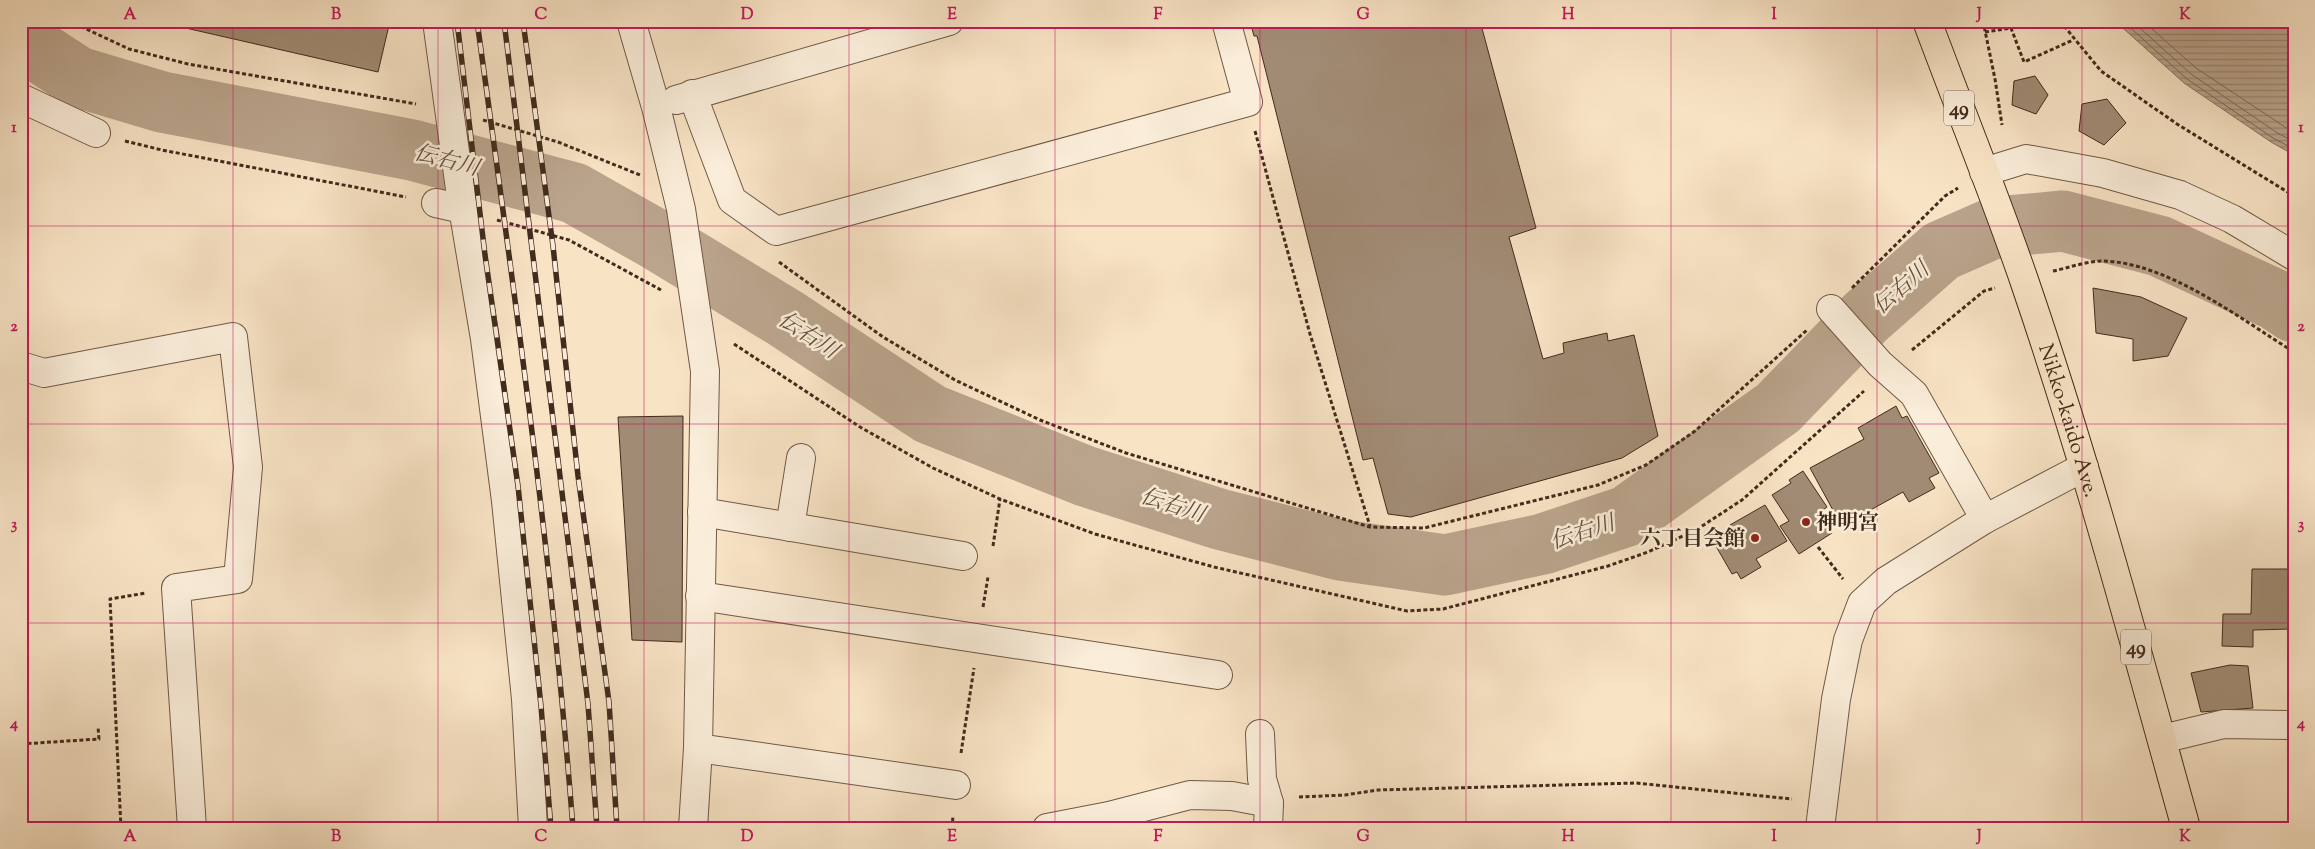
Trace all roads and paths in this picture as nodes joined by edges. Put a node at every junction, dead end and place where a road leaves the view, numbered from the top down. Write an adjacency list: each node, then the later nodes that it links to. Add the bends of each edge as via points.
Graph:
1 (68, 21): 15 (path, via 128,49 188,64)
2 (437, 21): 15 (street)
3 (631, 21): 14 (street)
4 (949, 21): 11 (street)
5 (1226, 21): 12 (street)
6 (1926, 21): 18 (main road, Nikko-kaido Ave. / 49)
7 (1983, 21): 9 (path)
8 (2060, 21): 10 (path)
9 (1985, 32): 10 (path, via 2010,28 2024,62); 16 (path)
10 (2073, 40): 19 (path, via 2101,71 2177,124)
11 (692, 94): 12 (street, via 732,200 776,231); 14 (street)
12 (1248, 102): 38 (path, via 1310,334)
13 (27, 104): 17 (street)
14 (656, 107): 20 (street)
15 (458, 116): 20 (path, via 558,142); 21 (street)
16 (2002, 126)
17 (96, 133): 21 (path, via 162,150)
18 (1988, 183): 23 (street, via 2026,159 2103,173 2180,195 2232,219); 25 (main road, Nikko-kaido Ave. / 49); 26 (path, via 1945,196)
19 (2294, 196)
20 (677, 199): 27 (street)
21 (454, 203): 56 (street, via 485,339 507,511 526,699)
22 (495, 219): 27 (path, via 569,240)
23 (2294, 256)
24 (777, 261): 38 (path, via 883,337 955,380 1040,420 1126,453)
25 (2022, 275): 29 (path, via 2101,261 2147,268 2184,284); 32 (path, via 1984,291); 34 (main road, Nikko-kaido Ave. / 49)
26 (1831, 308): 32 (street); 38 (path, via 1695,431 1646,465 1598,485 1424,528)
27 (697, 315): 32 (path, via 860,427 933,468 1000,499 1095,534 1214,568 1407,611 1443,609 1608,566 1696,530 1742,500); 35 (street, via 705,371)
28 (21, 347): 30 (street)
29 (2294, 352)
30 (21, 356)
31 (21, 366): 41 (street, via 44,373 233,337 248,467 238,579)
32 (1884, 367): 36 (street, via 1914,394)
33 (801, 458): 37 (street)
34 (2084, 467): 36 (street); 48 (main road, Nikko-kaido Ave. / 49)
35 (702, 512): 37 (street); 42 (street)
36 (1985, 519): 43 (street, via 1886,581)
37 (790, 527): 40 (street)
38 (1370, 527)
39 (1818, 547): 43 (path)
40 (963, 556)
41 (176, 588): 54 (path, via 110,598); 55 (street)
42 (700, 596): 44 (street); 50 (street)
43 (1862, 603): 53 (street, via 1848,640 1838,690)
44 (1218, 675)
45 (2294, 725): 48 (street, via 2224,724)
46 (98, 727): 49 (path, via 98,738)
47 (1260, 734): 52 (street, via 1262,779)
48 (2162, 739): 59 (main road, Nikko-kaido Ave. / 49)
49 (21, 744)
50 (698, 748): 51 (street); 57 (street)
51 (956, 785)
52 (1269, 815): 53 (path, via 1291,797 1378,790 1636,784); 58 (street, via 1232,796 1190,795)
53 (1821, 815)
54 (121, 828)
55 (192, 828)
56 (533, 828)
57 (693, 828)
58 (1047, 828)
59 (2186, 828)

